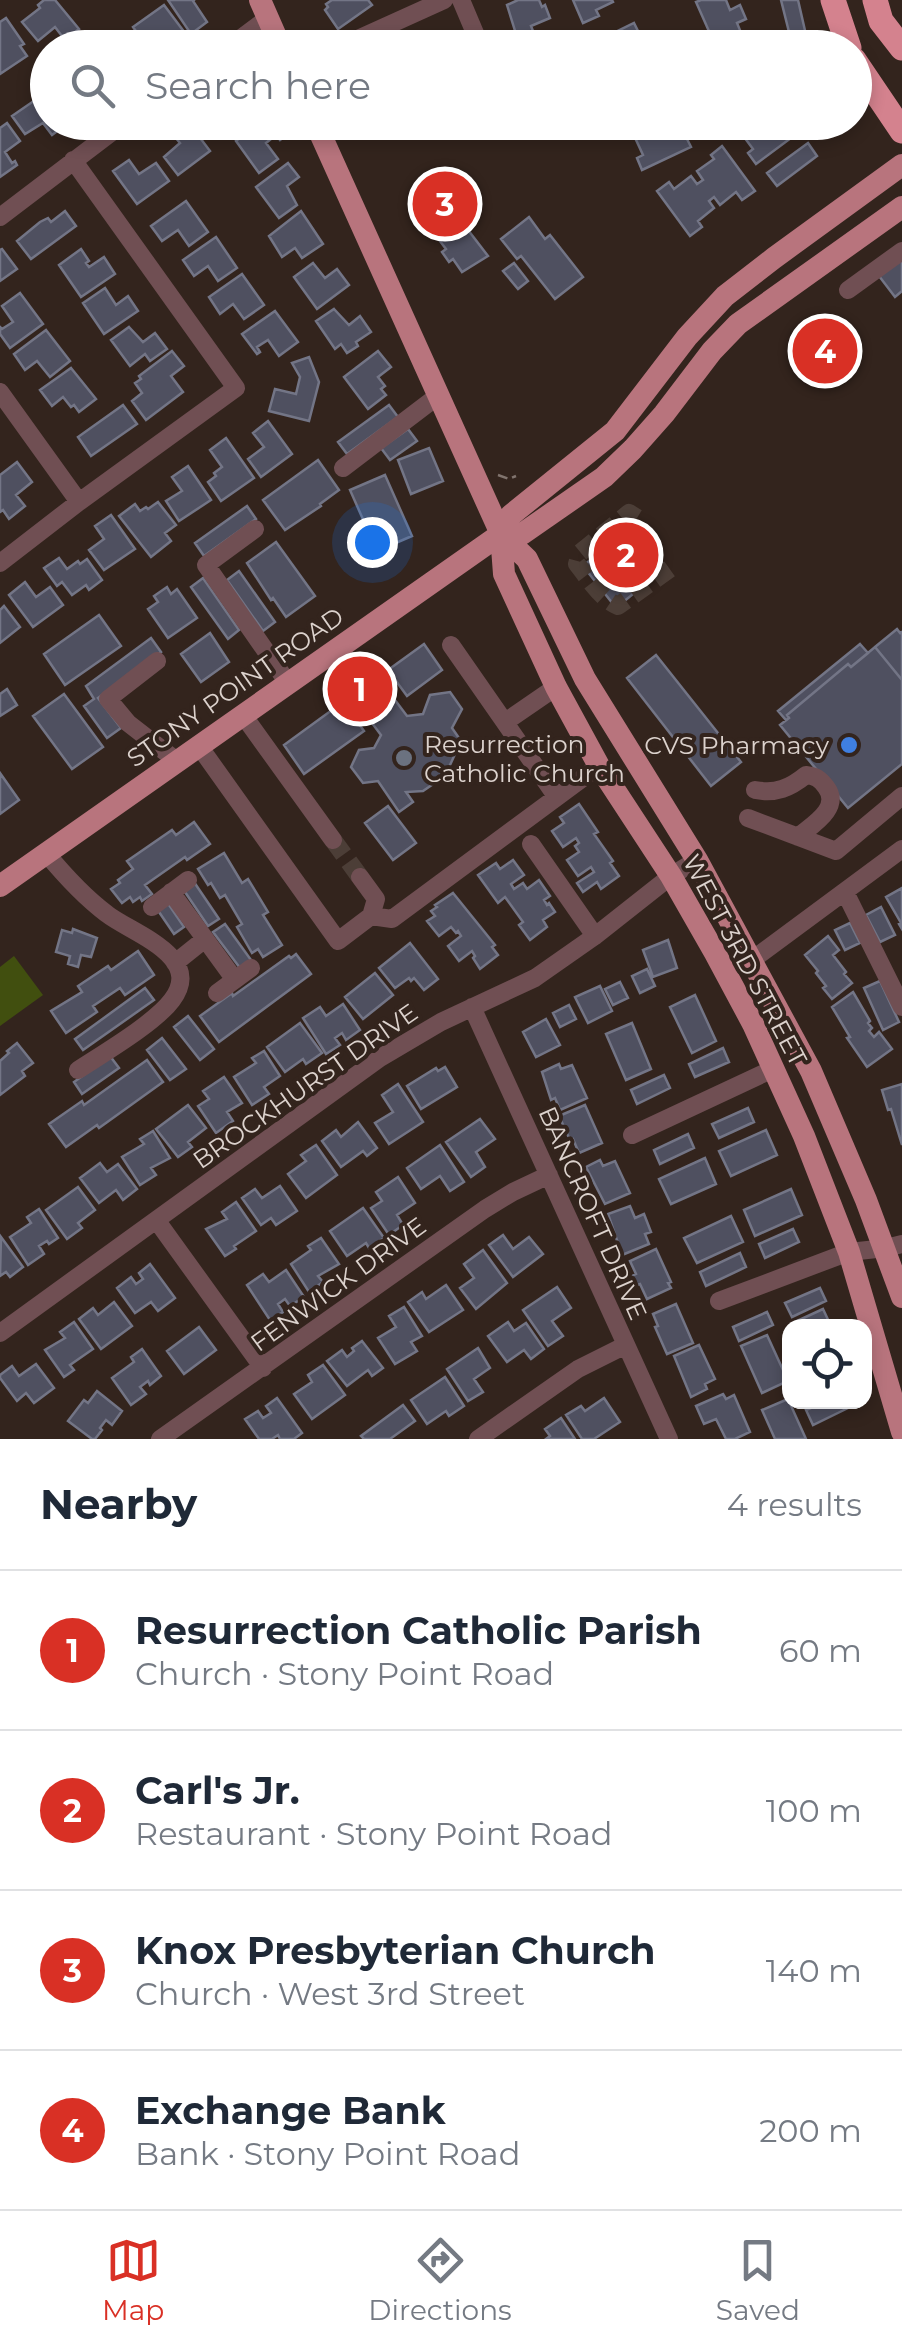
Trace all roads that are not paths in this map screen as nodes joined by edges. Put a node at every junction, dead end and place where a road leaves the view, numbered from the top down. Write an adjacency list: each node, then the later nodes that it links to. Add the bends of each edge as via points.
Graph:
1 (444, 0): 7 (street)
2 (461, 0): 8 (street)
3 (833, 0): 9 (highway)
4 (875, 0): 10 (highway)
5 (264, 9): 6 (street)
6 (245, 30)
7 (378, 30)
8 (474, 30)
9 (843, 30)
10 (902, 48)
11 (872, 87): 12 (highway)
12 (902, 131)
13 (100, 140): 15 (street)
14 (323, 140): 24 (main road, WEST 3RD STREET)
15 (73, 160): 18 (street); 26 (street, via 236,388)
16 (902, 165): 21 (main road, STONY POINT ROAD)
17 (902, 206): 22 (main road, STONY POINT ROAD)
18 (0, 216)
19 (902, 251): 20 (street)
20 (848, 290)
21 (704, 317): 22 (street); 28 (main road, STONY POINT ROAD, via 615,431 510,515)
22 (725, 338): 28 (main road, STONY POINT ROAD, via 604,477 522,534)
23 (0, 392): 26 (street)
24 (438, 395): 25 (street); 28 (main road, WEST 3RD STREET)
25 (343, 468)
26 (79, 502): 29 (street)
27 (255, 529): 32 (street, via 206,565)
28 (501, 534): 32 (main road, STONY POINT ROAD); 33 (main road, WEST 3RD STREET, via 504,574); 48 (main road, WEST 3RD STREET, via 526,560 585,679)
29 (0, 563)
30 (451, 645): 35 (street)
31 (158, 661): 37 (street, via 108,699)
32 (288, 684): 34 (main road, STONY POINT ROAD)
33 (556, 687): 35 (street); 38 (main road, WEST 3RD STREET)
34 (243, 715): 36 (main road, STONY POINT ROAD); 44 (street)
35 (505, 722): 40 (street)
36 (199, 746): 37 (main road, STONY POINT ROAD); 56 (street, via 338,942)
37 (177, 762): 47 (main road, STONY POINT ROAD)
38 (599, 766): 40 (street); 49 (main road, WEST 3RD STREET)
39 (755, 790): 43 (street, via 780,790 806,775 820,779 832,800)
40 (556, 796): 56 (street, via 392,919)
41 (902, 796): 43 (street, via 836,851)
42 (748, 818): 43 (street)
43 (798, 837)
44 (332, 840)
45 (531, 844): 57 (street)
46 (902, 849): 54 (street)
47 (46, 854): 52 (main road, STONY POINT ROAD); 60 (street, via 105,913)
48 (697, 860): 49 (street, BROCKHURST DRIVE); 59 (main road, WEST 3RD STREET)
49 (671, 876): 57 (street, BROCKHURST DRIVE); 66 (main road, WEST 3RD STREET)
50 (360, 877): 56 (street, via 376,899)
51 (188, 880): 53 (street)
52 (0, 886)
53 (171, 892): 55 (street); 58 (street)
54 (845, 892): 59 (street); 65 (street)
55 (152, 907)
56 (371, 916)
57 (595, 936): 64 (street, BROCKHURST DRIVE, via 535,978)
58 (206, 939): 60 (street); 62 (street)
59 (752, 960): 71 (main road, WEST 3RD STREET)
60 (175, 962): 67 (street, via 180,986 172,1000)
61 (250, 968): 62 (street)
62 (235, 980): 63 (street)
63 (217, 992)
64 (472, 1008): 69 (street, BANCROFT DRIVE); 70 (street, BROCKHURST DRIVE, via 380,1058)
65 (902, 1008)
66 (774, 1069): 68 (street); 72 (main road, WEST 3RD STREET)
67 (78, 1070)
68 (632, 1134)
69 (549, 1176): 76 (street, BANCROFT DRIVE); 77 (street, FENWICK DRIVE, via 485,1209)
70 (157, 1221): 75 (street, BROCKHURST DRIVE); 77 (street)
71 (894, 1246): 72 (street); 73 (main road, WEST 3RD STREET)
72 (850, 1252): 74 (street); 78 (main road, WEST 3RD STREET)
73 (902, 1297)
74 (720, 1301)
75 (0, 1333)
76 (626, 1345): 80 (street, via 578,1368); 81 (street, BANCROFT DRIVE)
77 (263, 1368): 79 (street, FENWICK DRIVE)
78 (902, 1432)
79 (160, 1439)
80 (478, 1439)
81 (669, 1439)

